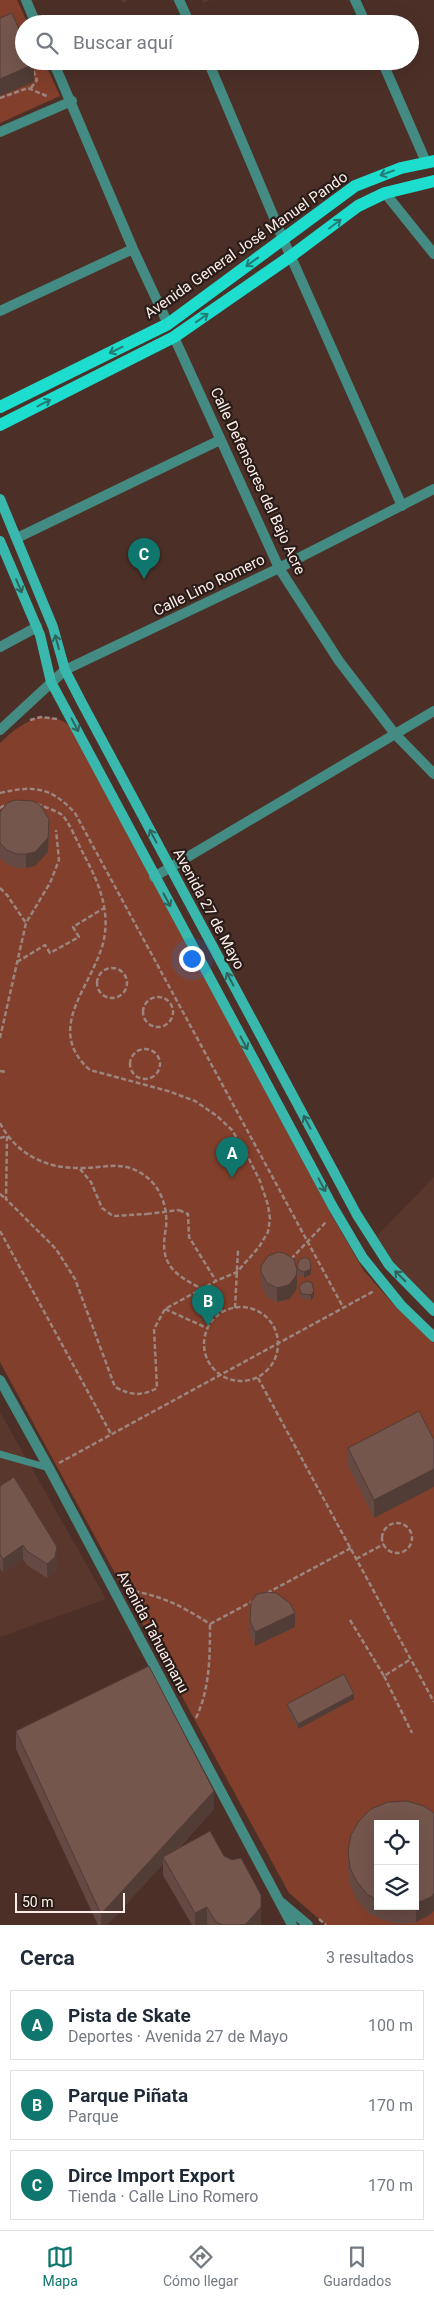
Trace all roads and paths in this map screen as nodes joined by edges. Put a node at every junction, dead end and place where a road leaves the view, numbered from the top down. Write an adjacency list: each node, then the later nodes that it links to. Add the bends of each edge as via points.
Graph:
1 (26, 0): 4 (street)
2 (179, 0): 5 (street)
3 (355, 0): 6 (street)
4 (32, 15)
5 (186, 15)
6 (362, 15)
7 (33, 70): 11 (path, via 37,80)
8 (57, 70): 13 (street)
9 (212, 70): 19 (street)
10 (386, 70): 16 (street)
11 (31, 88): 12 (path); 14 (path, via 53,99)
12 (0, 98)
13 (72, 102): 14 (street); 20 (street)
14 (58, 107): 15 (street)
15 (0, 132)
16 (430, 161): 19 (main road, Avenida General José Manuel Pando, one-way to 19, via 400,168 355,186)
17 (434, 181): 18 (main road)
18 (385, 193): 21 (street); 22 (main road, one-way to 18, via 358,206)
19 (283, 239): 22 (street); 24 (main road, Avenida General José Manuel Pando, one-way to 24)
20 (133, 249): 23 (street); 24 (street)
21 (434, 254)
22 (291, 256): 25 (main road, one-way to 22); 31 (street)
23 (0, 312)
24 (168, 324): 26 (main road, Avenida General José Manuel Pando, one-way to 26)
25 (174, 337): 27 (main road, one-way to 25); 28 (street, Calle Defensores del Bajo Acre)
26 (0, 407)
27 (0, 424)
28 (220, 440): 32 (street); 34 (street, Calle Defensores del Bajo Acre)
29 (434, 489): 31 (street, Calle Lino Romero)
30 (0, 499): 32 (main road, Avenida 27 de Mayo)
31 (402, 506): 34 (street, Calle Lino Romero)
32 (17, 538): 37 (main road, Avenida 27 de Mayo, one-way to 32, via 53,627)
33 (0, 541): 35 (main road, one-way to 35)
34 (279, 568): 37 (street, Calle Lino Romero); 41 (street, Calle Defensores del Bajo Acre, via 339,661)
35 (37, 627): 36 (street); 38 (main road)
36 (0, 647)
37 (65, 670): 38 (street, Calle Lino Romero); 48 (main road, Avenida 27 de Mayo, one-way to 37)
38 (51, 682): 40 (street); 49 (main road, one-way to 49)
39 (434, 711): 41 (street)
40 (0, 730)
41 (395, 734): 42 (street, Calle Defensores del Bajo Acre); 48 (street)
42 (434, 774)
43 (0, 793): 56 (path, via 42,789 62,800 75,813)
44 (9, 803): 46 (path)
45 (35, 803): 51 (path, via 62,816 101,890)
46 (0, 808)
47 (56, 830): 52 (path, via 59,860 50,883)
48 (170, 869): 49 (street); 81 (main road, Avenida 27 de Mayo, one-way to 48, via 389,1265 357,1216)
49 (154, 878): 76 (main road, one-way to 76, via 333,1207 363,1258)
50 (0, 888): 52 (path)
51 (104, 908): 53 (path, via 73,927 79,937 50,954 45,945); 54 (path, via 104,937)
52 (26, 923): 53 (path)
53 (17, 962): 58 (path)
54 (88, 977): 55 (path); 62 (path, via 73,1011 69,1029 71,1047 79,1061 90,1070)
55 (97, 980): 55 (path, via 102,972 116,969 126,978 126,988 121,996 106,997 98,990)
56 (176, 1000): 57 (path); 71 (path)
57 (170, 1003): 57 (path, via 173,1017 167,1025 154,1027 145,1020 143,1009 148,1001 162,998)
58 (0, 1038)
59 (0, 1071): 60 (path)
60 (6, 1072)
61 (139, 1078): 61 (path, via 131,1071 130,1061 135,1052 149,1049 159,1058 159,1068 149,1078); 62 (path)
62 (136, 1082): 74 (path, via 195,1101 232,1130 247,1155 260,1181 270,1219 268,1232)
63 (0, 1123): 64 (path)
64 (7, 1136): 65 (path); 66 (path, via 35,1160); 68 (path)
65 (0, 1138)
66 (80, 1168): 75 (path, bridge, via 91,1182 102,1208 113,1216 179,1210 188,1214 189,1237); 77 (path, via 131,1167 157,1187 164,1201 165,1256 178,1275)
67 (0, 1194): 68 (path)
68 (6, 1199): 80 (path, via 56,1249 75,1279 115,1386 130,1394 145,1394 157,1388 154,1329)
69 (332, 1216): 71 (path)
70 (0, 1231): 89 (path)
71 (307, 1242): 73 (path); 78 (path)
72 (238, 1250): 74 (path)
73 (288, 1263)
74 (237, 1272): 75 (path); 79 (path)
75 (216, 1281): 77 (path)
76 (384, 1285): 78 (path); 84 (main road)
77 (200, 1290): 80 (path); 82 (path, via 213,1297)
78 (343, 1307): 85 (path)
79 (235, 1308): 82 (path); 85 (path, via 256,1310 265,1315 277,1332)
80 (165, 1309): 83 (path)
81 (434, 1311)
82 (222, 1312): 83 (path)
83 (207, 1328): 86 (path, via 204,1350 207,1361)
84 (434, 1336)
85 (279, 1342): 86 (path); 87 (path, via 275,1361)
86 (219, 1375): 87 (path, via 243,1382); 89 (path)
87 (258, 1378): 93 (path)
88 (0, 1380): 91 (street, Avenida Tahuamanu)
89 (111, 1434): 91 (path)
90 (0, 1454): 91 (lane)
91 (49, 1468): 95 (street, Avenida Tahuamanu)
92 (384, 1544): 92 (path, via 383,1535 388,1526 402,1523 409,1529 412,1538 405,1550 391,1551); 94 (path)
93 (351, 1548): 94 (path); 96 (path)
94 (356, 1559): 100 (path)
95 (112, 1588): 99 (path, via 155,1595 177,1603); 103 (street, Avenida Tahuamanu)
96 (263, 1595)
97 (254, 1600): 99 (path)
98 (350, 1620): 101 (path)
99 (210, 1624): 103 (path, via 210,1669 201,1708)
100 (411, 1659): 101 (path); 102 (path)
101 (384, 1676): 104 (path)
102 (434, 1702)
103 (189, 1733): 105 (street, Avenida Tahuamanu)
104 (412, 1733)
105 (277, 1899): 106 (street, Avenida Tahuamanu); 107 (street, Avenida Tahuamanu)
106 (292, 1925)
107 (308, 1925)

